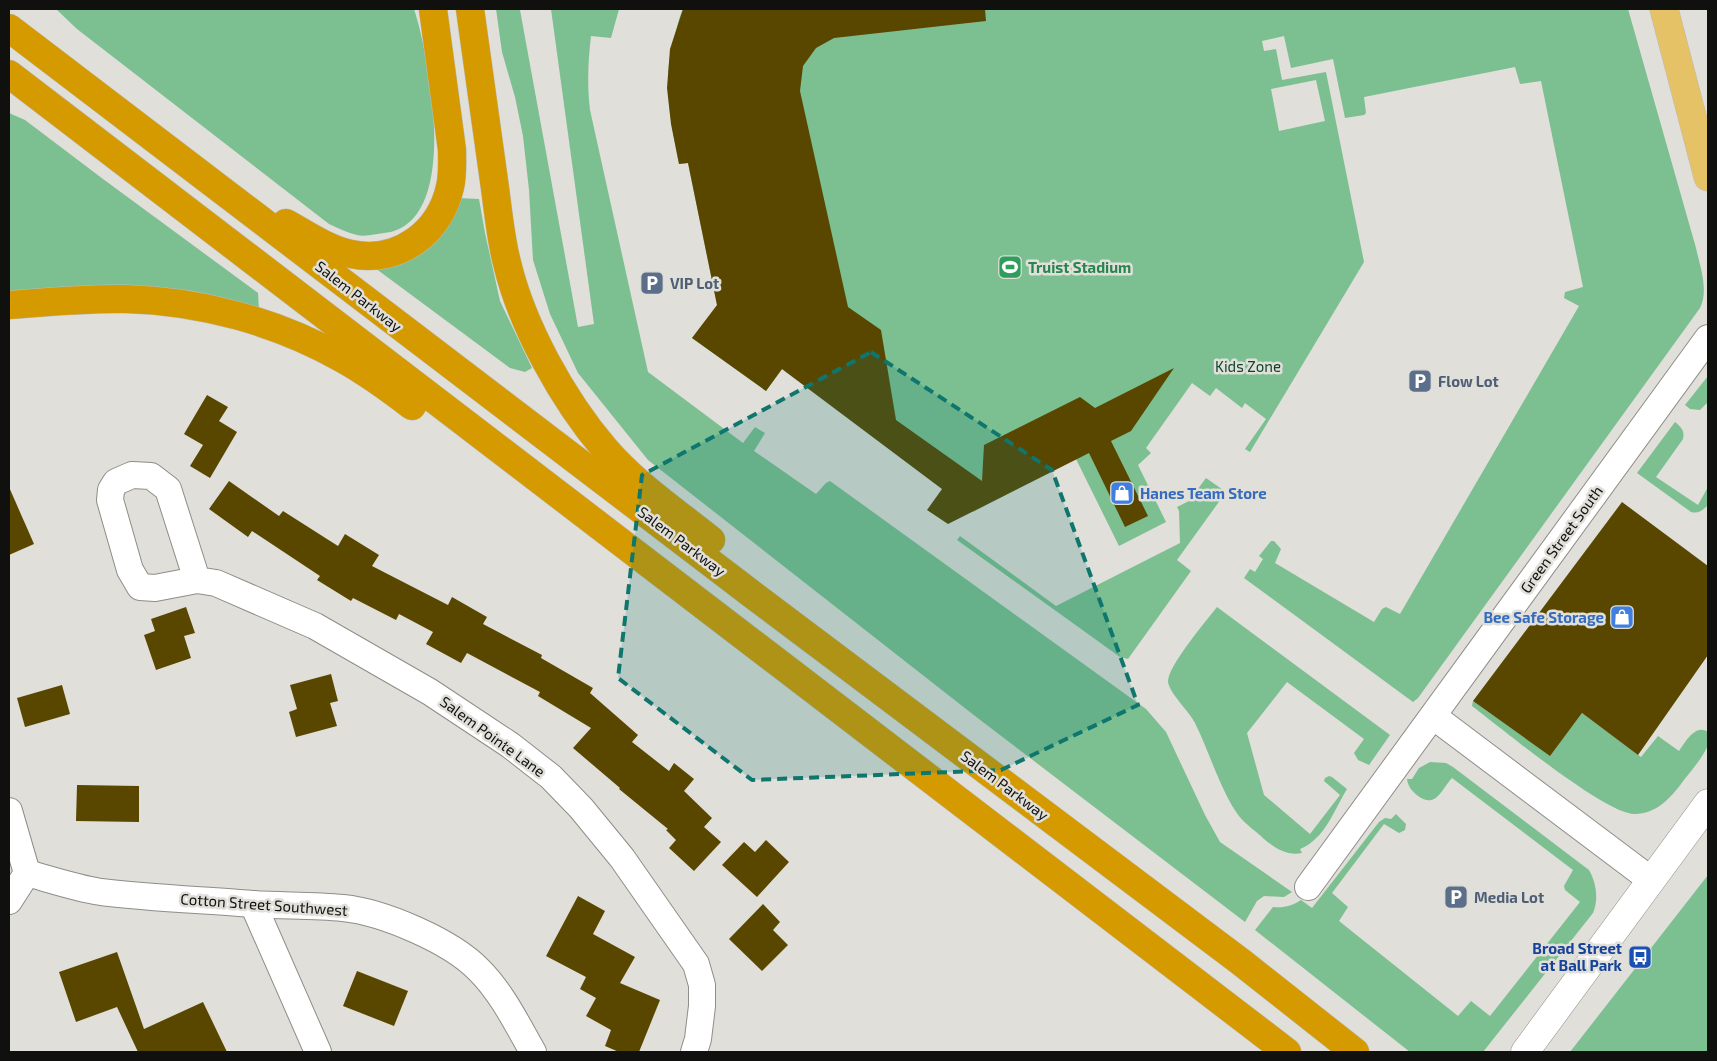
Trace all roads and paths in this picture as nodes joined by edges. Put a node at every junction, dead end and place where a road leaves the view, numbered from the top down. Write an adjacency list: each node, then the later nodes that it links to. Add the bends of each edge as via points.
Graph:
1 (434, 9): 7 (highway, via 450,127 452,170 445,204 437,220 416,242 387,255 352,255)
2 (470, 9): 12 (highway, via 506,262 533,334 564,391 606,450 638,482 735,559)
3 (1664, 9): 6 (main road)
4 (9, 28): 7 (highway, Salem Parkway)
5 (9, 74): 10 (highway)
6 (1708, 177)
7 (222, 190): 12 (highway, Salem Parkway)
8 (9, 305): 10 (highway, via 91,299 166,302 237,316 268,326 319,347 365,373 518,485)
9 (1708, 338): 13 (street, Green Street South)
10 (552, 490): 24 (highway)
11 (197, 580): 23 (street, Salem Pointe Lane, via 216,583 315,626 430,692 510,745 551,778 581,808 622,858 696,964 702,985 702,1006)
12 (753, 595): 25 (highway, Salem Parkway, via 1233,956)
13 (1432, 716): 17 (street); 18 (street, Green Street South)
14 (1708, 803): 17 (street)
15 (9, 811): 16 (street)
16 (27, 873): 19 (street); 20 (street, Cotton Street Southwest, via 100,892)
17 (1651, 880): 26 (street)
18 (1308, 887)
19 (9, 901)
20 (253, 904): 21 (street); 22 (street, Cotton Street Southwest, via 345,908 386,918 427,934 455,950 479,970 505,1004)
21 (318, 1052)
22 (533, 1052)
23 (694, 1052)
24 (1287, 1052)
25 (1355, 1052)
26 (1525, 1052)

